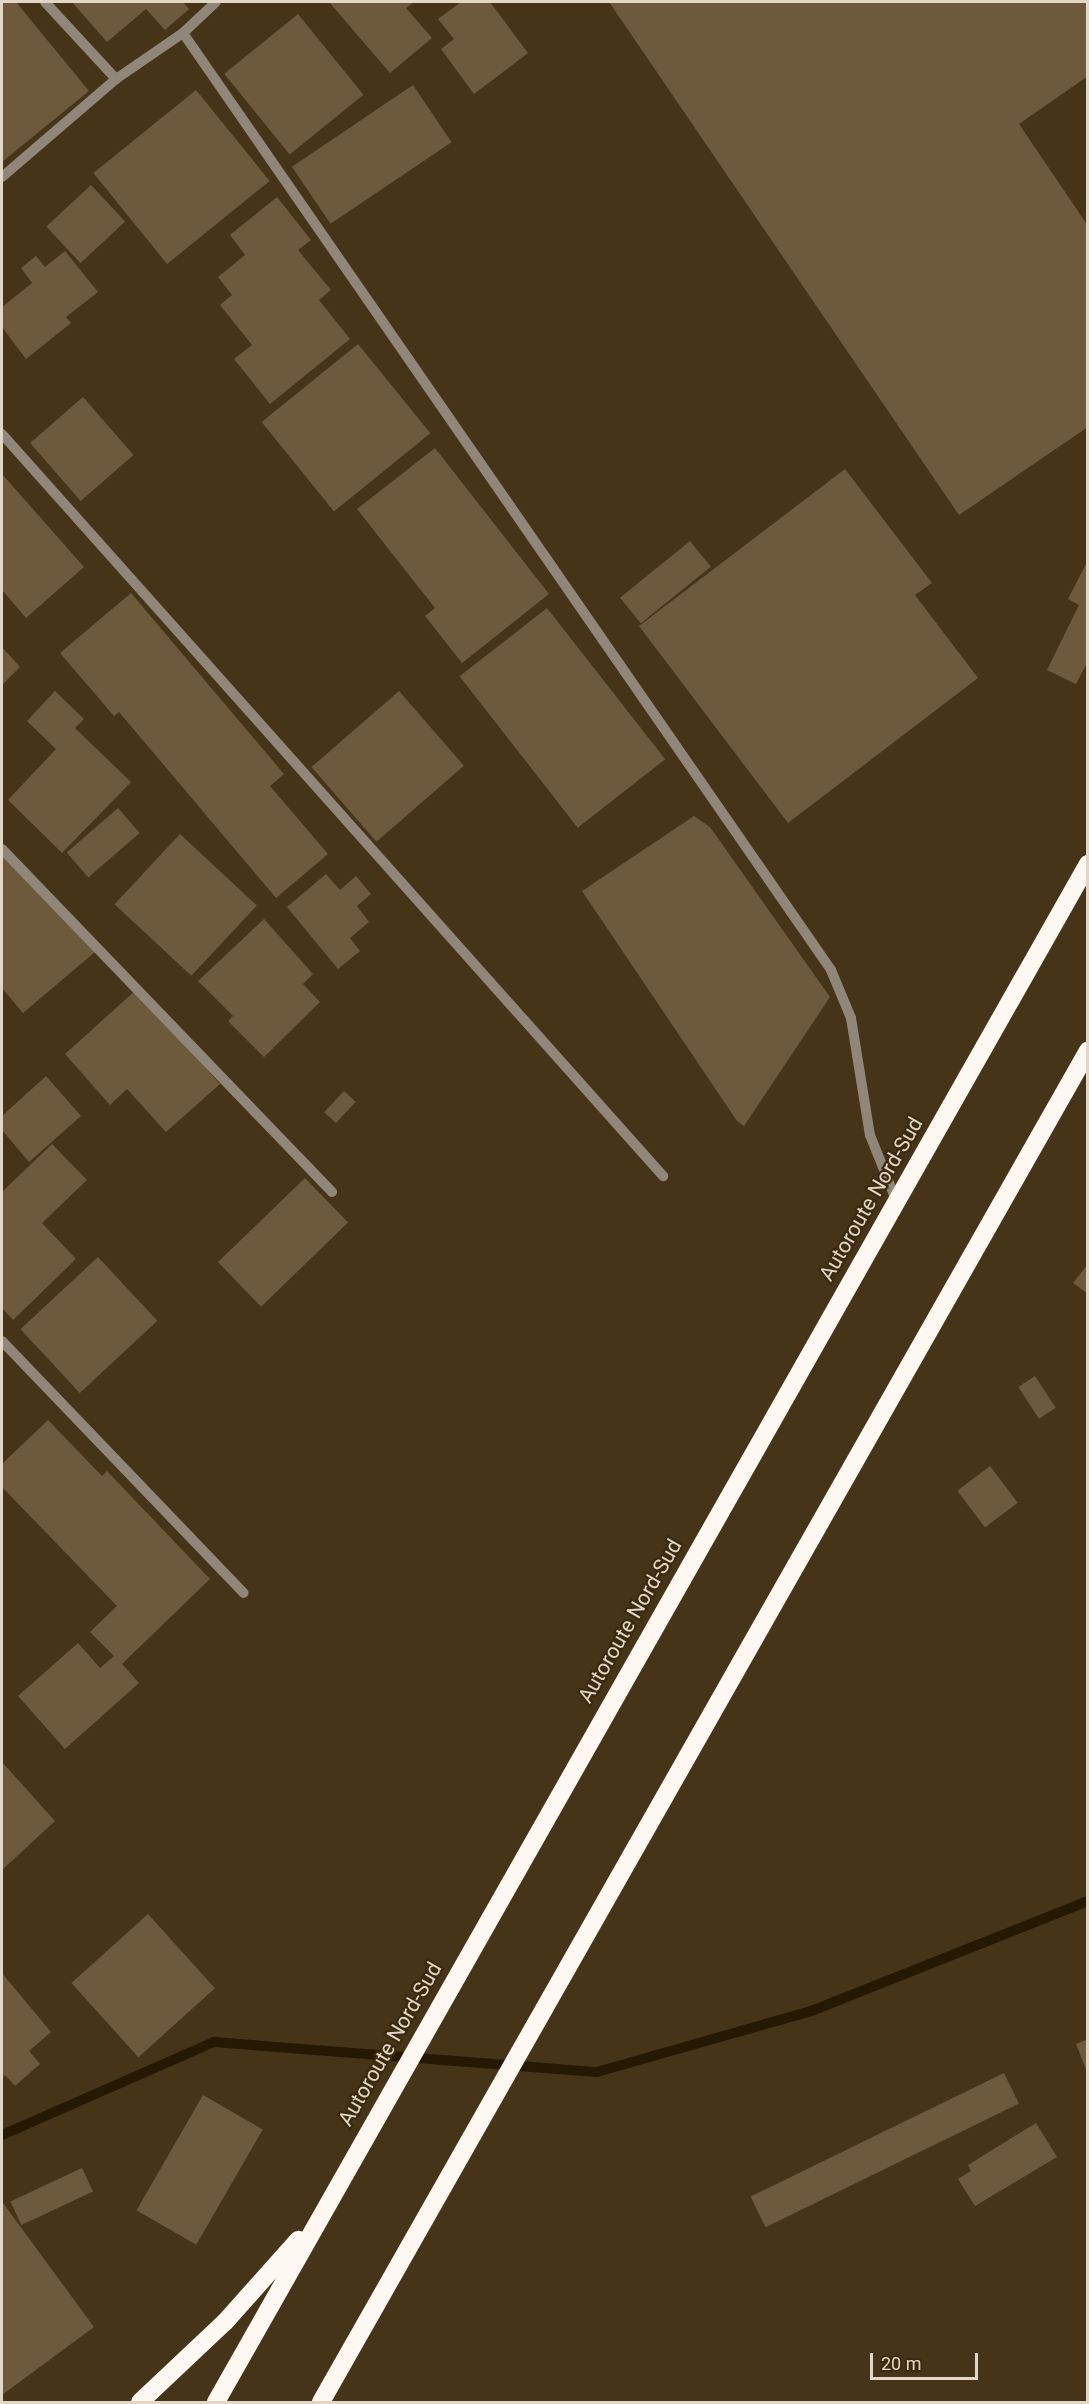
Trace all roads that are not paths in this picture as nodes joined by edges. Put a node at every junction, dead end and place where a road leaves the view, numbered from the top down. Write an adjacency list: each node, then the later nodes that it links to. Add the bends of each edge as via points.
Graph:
1 (45, 2): 4 (street)
2 (216, 2): 3 (street)
3 (183, 33): 4 (street); 12 (street, via 831,970 851,1018 870,1135)
4 (116, 79): 5 (street)
5 (2, 177)
6 (2, 434): 10 (street)
7 (2, 849): 11 (street)
8 (1088, 864): 12 (highway, Autoroute Nord-Sud)
9 (1088, 1051): 18 (highway, via 401,2255)
10 (663, 1176)
11 (332, 1192)
12 (896, 1200): 15 (highway, Autoroute Nord-Sud)
13 (2, 1341): 14 (street)
14 (244, 1593)
15 (323, 2208): 16 (highway, via 225,2322); 17 (highway, Autoroute Nord-Sud)
16 (140, 2403)
17 (216, 2403)
18 (321, 2403)

